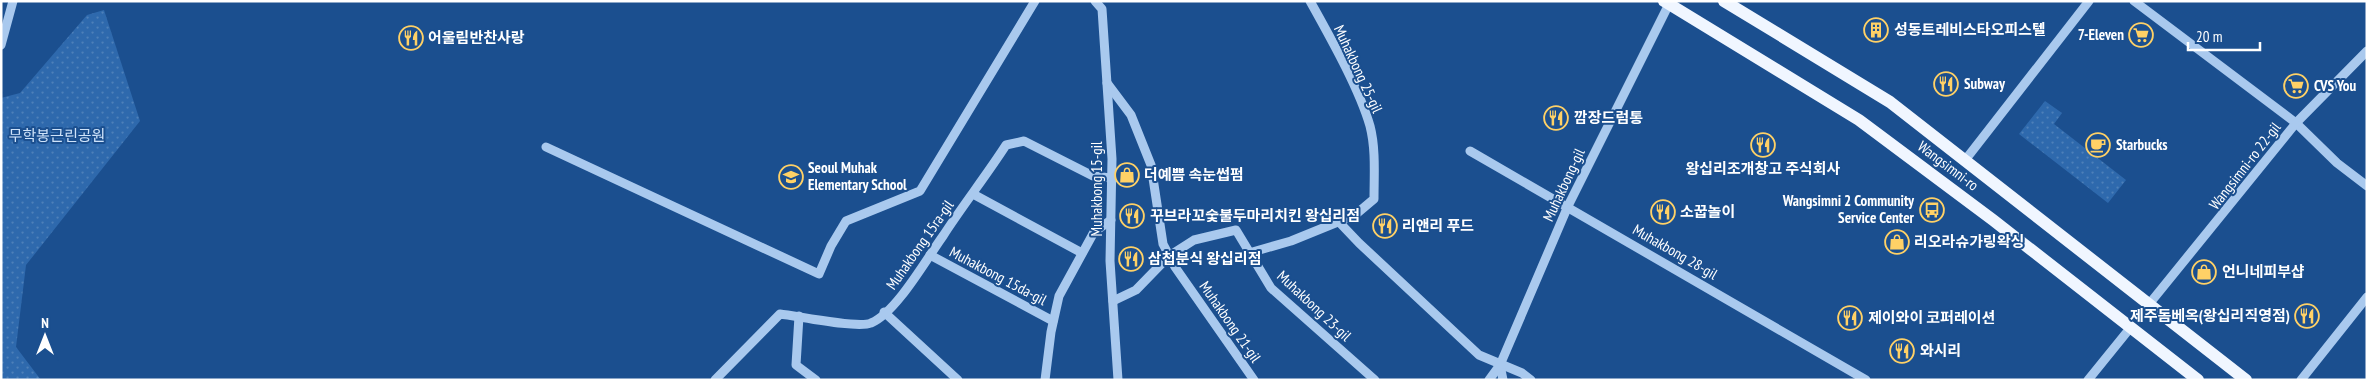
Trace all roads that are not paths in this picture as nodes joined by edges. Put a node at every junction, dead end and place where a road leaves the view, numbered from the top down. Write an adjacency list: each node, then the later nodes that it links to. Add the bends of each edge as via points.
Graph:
1 (13, 1): 10 (street)
2 (1035, 1): 14 (street, via 920,191 846,221 820,274)
3 (1095, 1): 9 (street, Muhakbong 15-gil)
4 (1310, 1): 22 (street, Muhakbong 25-gil, via 1362,103 1370,128 1374,199 1355,215)
5 (1724, 1): 16 (main road, Wangsimni-ro, via 1890,102)
6 (2089, 1): 16 (street)
7 (2134, 1): 13 (street)
8 (1667, 2): 20 (street, Muhakbong-gil); 33 (main road, Wangsimni-ro, via 1859,120)
9 (1101, 5): 12 (street, Muhakbong 15-gil)
10 (1, 45)
11 (2367, 51): 13 (street, Wangsimni-ro 22-gil)
12 (1107, 83): 17 (street, Muhakbong 15-gil); 26 (street, Muhakbong 21-gil, via 1131,115 1151,165 1163,244)
13 (2296, 124): 18 (street); 29 (street, Wangsimni-ro 22-gil)
14 (546, 147)
15 (1470, 151): 20 (street, Muhakbong 28-gil)
16 (1966, 159): 29 (main road, Wangsimni-ro)
17 (1112, 178): 19 (street, Muhakbong 15ra-gil, via 1093,176 1024,141 1006,145); 21 (street, Muhakbong 15-gil)
18 (2367, 186)
19 (973, 194): 23 (street); 25 (street, Muhakbong 15ra-gil)
20 (1568, 206): 34 (street, Muhakbong-gil); 45 (street, Muhakbong 28-gil)
21 (1111, 220): 23 (street, Muhakbong 15da-gil, via 1094,232); 28 (street, Muhakbong 15-gil)
22 (1339, 222): 24 (street, Muhakbong 25-gil); 34 (street, via 1454,333 1479,355)
23 (1082, 253): 32 (street, Muhakbong 15da-gil, via 1059,296)
24 (1249, 253): 26 (street, Muhakbong 23-gil, via 1236,230 1194,240); 41 (street, Muhakbong 23-gil, via 1271,288)
25 (930, 255): 30 (street, Muhakbong 15ra-gil, via 895,304); 32 (street, Muhakbong 15da-gil)
26 (1168, 256): 28 (street, via 1136,290); 40 (street, Muhakbong 21-gil)
27 (2367, 297): 49 (street)
28 (1113, 301): 39 (street, Muhakbong 15-gil)
29 (2150, 303): 48 (main road, Wangsimni-ro)
30 (884, 312): 31 (street, Muhakbong 15ra-gil, via 870,324); 37 (street)
31 (799, 316): 35 (street, Muhakbong 15ra-gil, via 780,314); 36 (street, via 796,365)
32 (1053, 321): 38 (street, Muhakbong 15da-gil)
33 (2131, 327): 46 (street); 47 (main road, Wangsimni-ro)
34 (1500, 364): 42 (street, Muhakbong-gil); 43 (street); 44 (street)
35 (715, 380)
36 (816, 380)
37 (958, 380)
38 (1045, 380)
39 (1118, 380)
40 (1254, 380)
41 (1376, 380)
42 (1489, 380)
43 (1503, 380)
44 (1532, 380)
45 (1866, 380)
46 (2088, 380)
47 (2198, 380)
48 (2246, 380)
49 (2301, 380)

